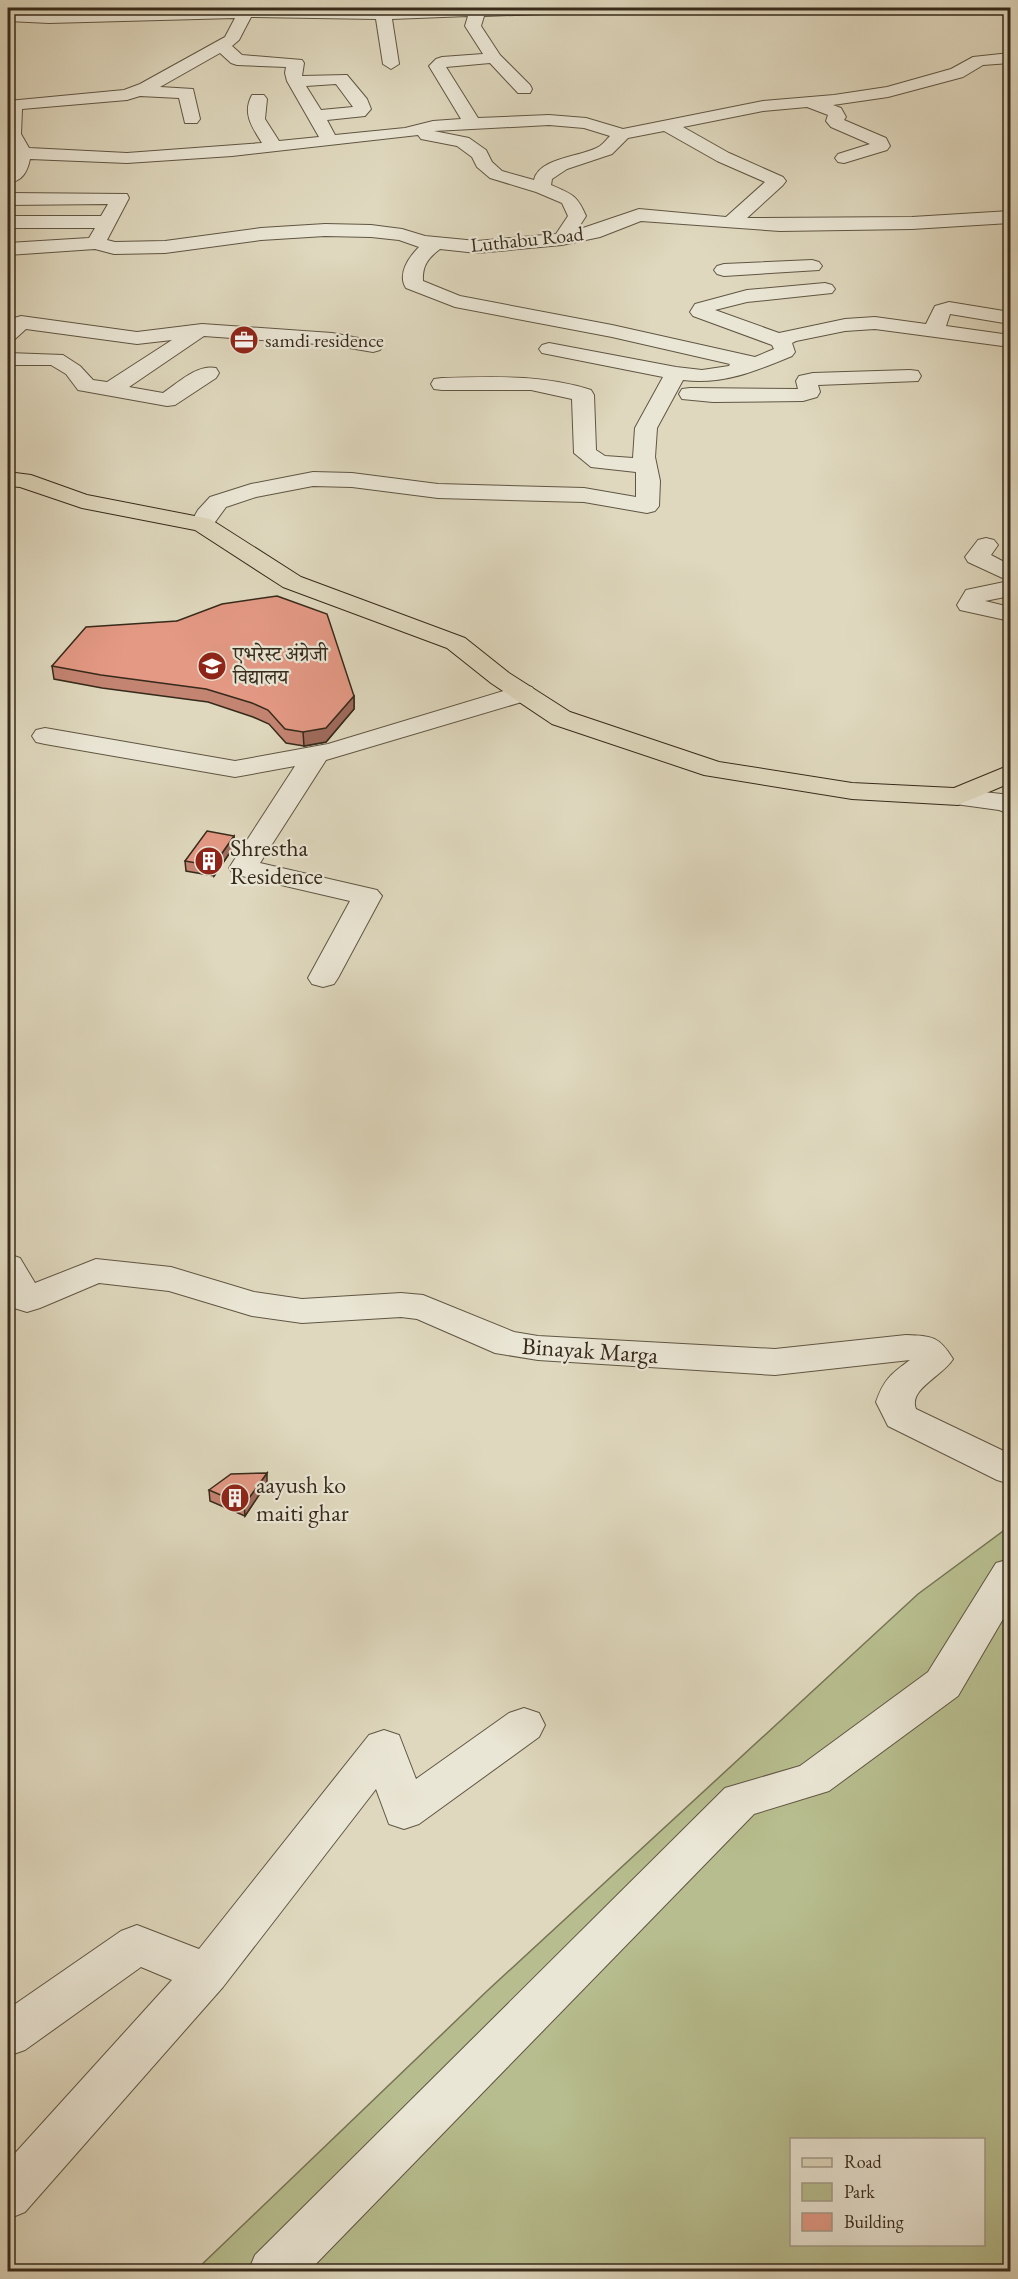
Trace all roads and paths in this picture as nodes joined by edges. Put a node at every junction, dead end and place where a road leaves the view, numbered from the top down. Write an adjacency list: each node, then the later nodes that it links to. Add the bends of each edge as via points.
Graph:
1 (571, 8): 4 (street)
2 (276, 10): 6 (street); 7 (street, via 330,15)
3 (426, 10): 4 (street); 7 (street)
4 (478, 11): 10 (street, via 473,26)
5 (15, 13): 6 (street, via 50,18)
6 (244, 13): 8 (street, via 231,40)
7 (383, 13): 13 (street)
8 (222, 45): 14 (street, via 237,60 296,63); 16 (street)
9 (997, 45): 12 (street)
10 (494, 58): 15 (street); 21 (street, via 442,62 437,66)
11 (1011, 58): 12 (street)
12 (979, 60): 18 (street, via 935,81 867,96)
13 (391, 64)
14 (295, 81): 19 (street); 19 (street, via 341,79 362,103 358,112)
15 (524, 89)
16 (138, 91): 20 (street, via 187,93); 27 (street, via 105,98 14,105)
17 (258, 99): 26 (street, via 256,119)
18 (808, 102): 22 (street, via 763,106); 28 (street, via 835,112 837,123 880,142 881,146)
19 (316, 116): 25 (street)
20 (191, 119)
21 (472, 123): 23 (street); 24 (street, via 549,120 586,123)
22 (666, 125): 24 (street); 38 (street, via 777,182)
23 (405, 133): 25 (street); 32 (street, via 463,142 480,154 490,172)
24 (622, 134): 32 (street, via 606,150 577,159 543,177)
25 (330, 141): 26 (street)
26 (273, 146): 27 (street, via 127,158)
27 (15, 153): 29 (street, via 18,171)
28 (844, 158)
29 (8, 177): 30 (street)
30 (31, 177)
31 (131, 179): 33 (street)
32 (542, 188): 39 (street, via 570,200 577,216)
33 (120, 198): 34 (street); 37 (street)
34 (8, 199)
35 (1011, 217): 38 (street, Luthabu Road, via 912,223)
36 (8, 222): 37 (street)
37 (108, 222): 40 (street)
38 (730, 223): 39 (street, Luthabu Road, via 639,215 592,233)
39 (562, 239): 41 (street, Luthabu Road, via 477,247)
40 (96, 243): 41 (street, Luthabu Road, via 114,248 165,247 325,230 370,231); 42 (street, Luthabu Road)
41 (437, 243): 58 (street, via 417,261 413,284 455,301 612,330)
42 (8, 249)
43 (812, 266): 44 (street)
44 (750, 269): 45 (street); 47 (street)
45 (724, 270)
46 (825, 289): 47 (street)
47 (768, 294): 53 (street, via 712,303 700,312)
48 (224, 315): 50 (street)
49 (1011, 318): 51 (street, via 942,309)
50 (202, 330): 52 (street, via 137,338 21,322); 55 (street, via 332,339); 63 (street)
51 (934, 330): 53 (street, via 875,323 845,325); 54 (street)
52 (9, 331)
53 (781, 341): 58 (street, via 785,352)
54 (1011, 341)
55 (373, 346)
56 (549, 349): 61 (street)
57 (8, 359): 63 (street, via 56,360 86,384)
58 (756, 363): 61 (street, via 725,374)
59 (208, 373): 63 (street, via 167,400)
60 (910, 376): 61 (street, via 813,379 807,381 808,392 803,394 713,396)
61 (672, 382): 64 (street, via 646,428)
62 (442, 384): 64 (street, via 535,384 563,387 583,395 585,453 599,462)
63 (111, 389)
64 (646, 466): 66 (street, via 647,506 584,495 447,492 313,479 218,502)
65 (8, 479): 66 (main road, via 23,480 82,501)
66 (202, 524): 71 (main road, via 292,582 456,643)
67 (986, 545): 68 (street, via 977,557)
68 (1011, 574)
69 (1011, 588): 70 (street, via 975,595 969,605)
70 (1011, 614)
71 (523, 693): 73 (street); 75 (main road, via 561,718 714,769 852,791)
72 (45, 736): 73 (street, via 235,768)
73 (316, 754): 77 (street, via 243,868 367,896)
74 (1011, 773): 75 (main road)
75 (958, 797): 76 (street)
76 (1011, 806)
77 (323, 978)
78 (8, 1266): 79 (street, Binayak Marga, via 27,1300 96,1270 171,1279 252,1304 302,1311 423,1307 508,1344 538,1348 775,1362 926,1348 935,1359 900,1386 894,1402 901,1417)
79 (1011, 1470)
80 (1011, 1574): 85 (street, via 943,1684 814,1779 740,1801)
81 (524, 1725): 82 (street, via 404,1811 384,1747)
82 (207, 1973): 83 (street, via 137,1945); 84 (street)
83 (8, 2035)
84 (8, 2196)
85 (273, 2271)

